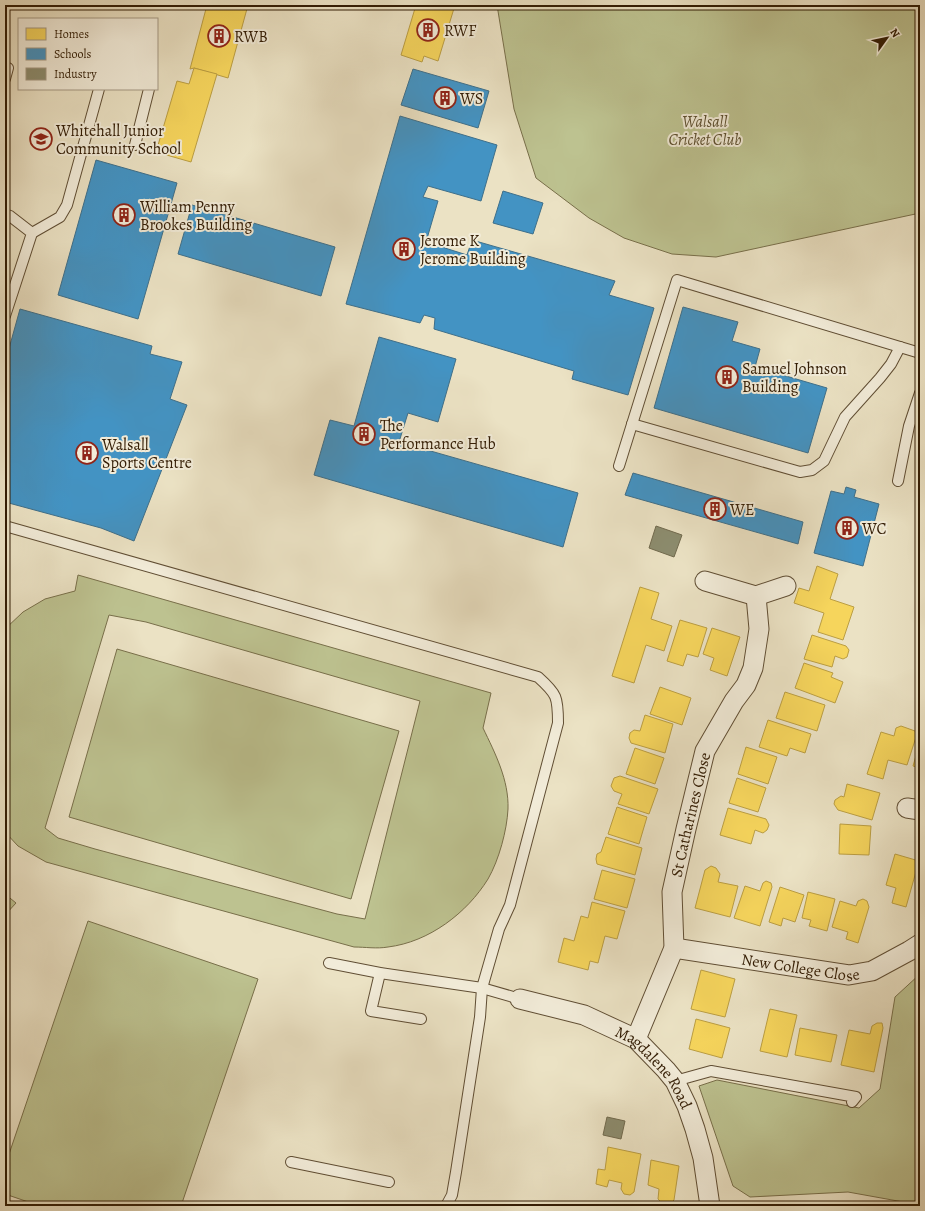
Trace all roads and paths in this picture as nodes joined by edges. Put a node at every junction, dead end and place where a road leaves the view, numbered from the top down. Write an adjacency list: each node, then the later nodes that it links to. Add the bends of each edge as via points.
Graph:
1 (8, 68): 2 (lane)
2 (5, 79)
3 (99, 90): 7 (lane, via 67,205 60,216)
4 (149, 90): 5 (lane)
5 (135, 145)
6 (5, 214): 7 (lane)
7 (32, 233): 8 (lane)
8 (5, 316)
9 (900, 346): 10 (lane); 12 (lane, via 891,364 845,417 824,461 812,470 800,472); 12 (lane, via 677,280)
10 (920, 352)
11 (920, 393): 14 (lane, via 909,426)
12 (632, 424): 13 (lane)
13 (619, 466)
14 (898, 481)
15 (5, 526): 23 (lane, via 538,677 552,690 558,704 558,722 510,905 499,929)
16 (705, 581): 18 (street)
17 (786, 586): 18 (street)
18 (756, 596): 20 (street, St Catharines Close, via 759,629 752,668 746,685 705,751 686,829 672,892)
19 (920, 944): 20 (street, New College Close, via 872,971 849,975)
20 (674, 948): 26 (street, St Catharines Close)
21 (329, 963): 22 (lane)
22 (380, 973): 23 (lane); 25 (lane, via 371,1011)
23 (482, 988): 24 (lane); 31 (lane, via 480,1017)
24 (520, 999): 26 (street, Magdalene Road, via 584,1015)
25 (421, 1019)
26 (636, 1039): 27 (street, Magdalene Road)
27 (675, 1081): 28 (lane, via 711,1071 856,1097); 34 (street, Magdalene Road, via 687,1106 703,1158)
28 (852, 1102)
29 (291, 1162): 30 (lane)
30 (389, 1182)
31 (452, 1195): 32 (lane); 33 (lane)
32 (446, 1206)
33 (454, 1206)
34 (710, 1206)

